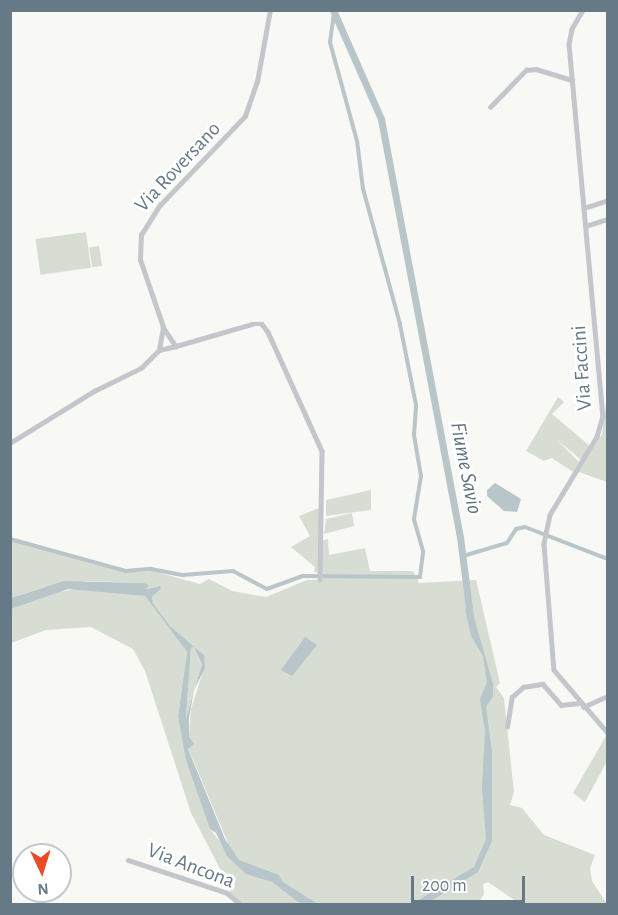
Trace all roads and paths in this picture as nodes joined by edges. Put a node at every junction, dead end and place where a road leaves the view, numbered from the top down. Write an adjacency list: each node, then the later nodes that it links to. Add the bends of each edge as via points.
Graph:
1 (270, 10): 9 (street, Via Roversano, via 257,82 245,116 160,205 141,236 140,260)
2 (584, 10): 3 (street, Via Faccini, via 570,35)
3 (572, 80): 4 (street, via 536,69 526,70); 6 (street, Via Faccini)
4 (490, 107)
5 (608, 200): 6 (street)
6 (584, 208): 8 (street, Via Faccini)
7 (608, 219): 8 (street)
8 (586, 226): 12 (street, Via Faccini)
9 (163, 327): 10 (street); 11 (street, Via Roversano)
10 (176, 346): 11 (street); 14 (street, via 252,324 262,324 268,332 322,451)
11 (159, 350): 13 (street, via 141,368 94,390)
12 (605, 392): 16 (street, Via Faccini, via 602,427 554,506 544,530 554,670)
13 (10, 443)
14 (320, 576)
15 (608, 696): 16 (street)
16 (581, 705): 17 (street, via 561,705 543,684 523,687 512,698); 18 (street, Via Faccini)
17 (507, 727)
18 (608, 733)
19 (128, 860): 20 (street, Via Ancona, via 227,893)
20 (240, 904)

